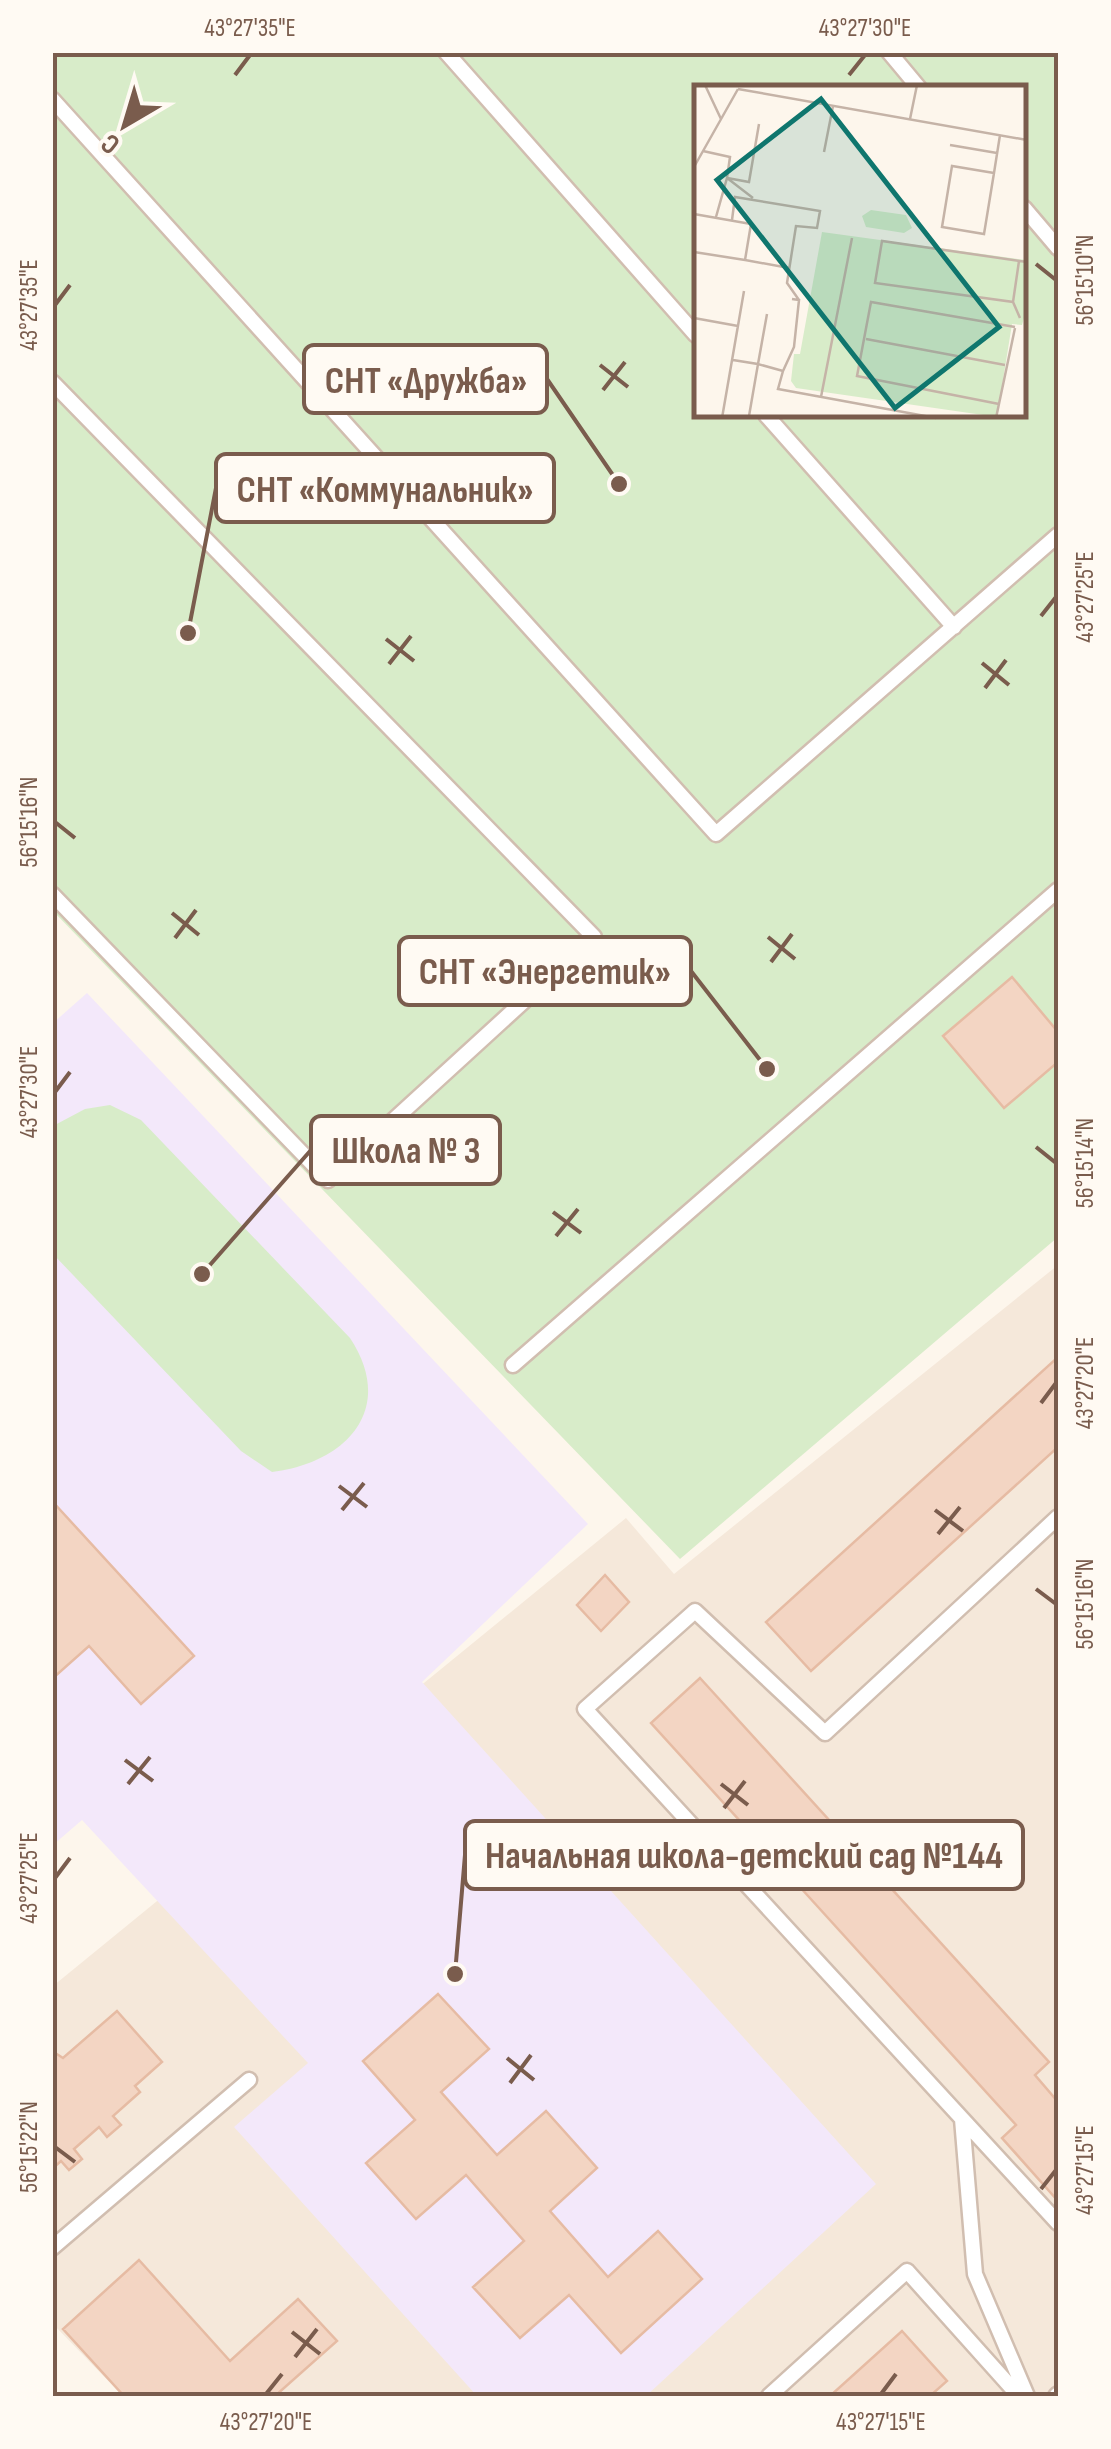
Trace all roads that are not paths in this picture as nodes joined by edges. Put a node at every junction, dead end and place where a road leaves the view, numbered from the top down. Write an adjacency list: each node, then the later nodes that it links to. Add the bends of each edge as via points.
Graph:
1 (446, 52): 7 (lane)
2 (888, 52): 3 (lane)
3 (916, 85)
4 (52, 99): 11 (lane, via 716,834)
5 (1026, 210): 6 (lane)
6 (1058, 248)
7 (694, 334)
8 (52, 382): 13 (lane, via 594,938 328,1180)
9 (769, 418): 11 (lane)
10 (1058, 535): 11 (lane)
11 (954, 627)
12 (1058, 890): 14 (lane)
13 (52, 894)
14 (513, 1365)
15 (1058, 1518): 17 (lane, via 825,1733 695,1611 585,1709)
16 (249, 2080): 19 (lane)
17 (962, 2119): 18 (lane); 22 (lane, via 975,2274)
18 (1058, 2224)
19 (52, 2248)
20 (768, 2396): 21 (lane, via 906,2271)
21 (1019, 2396)
22 (1028, 2396)

